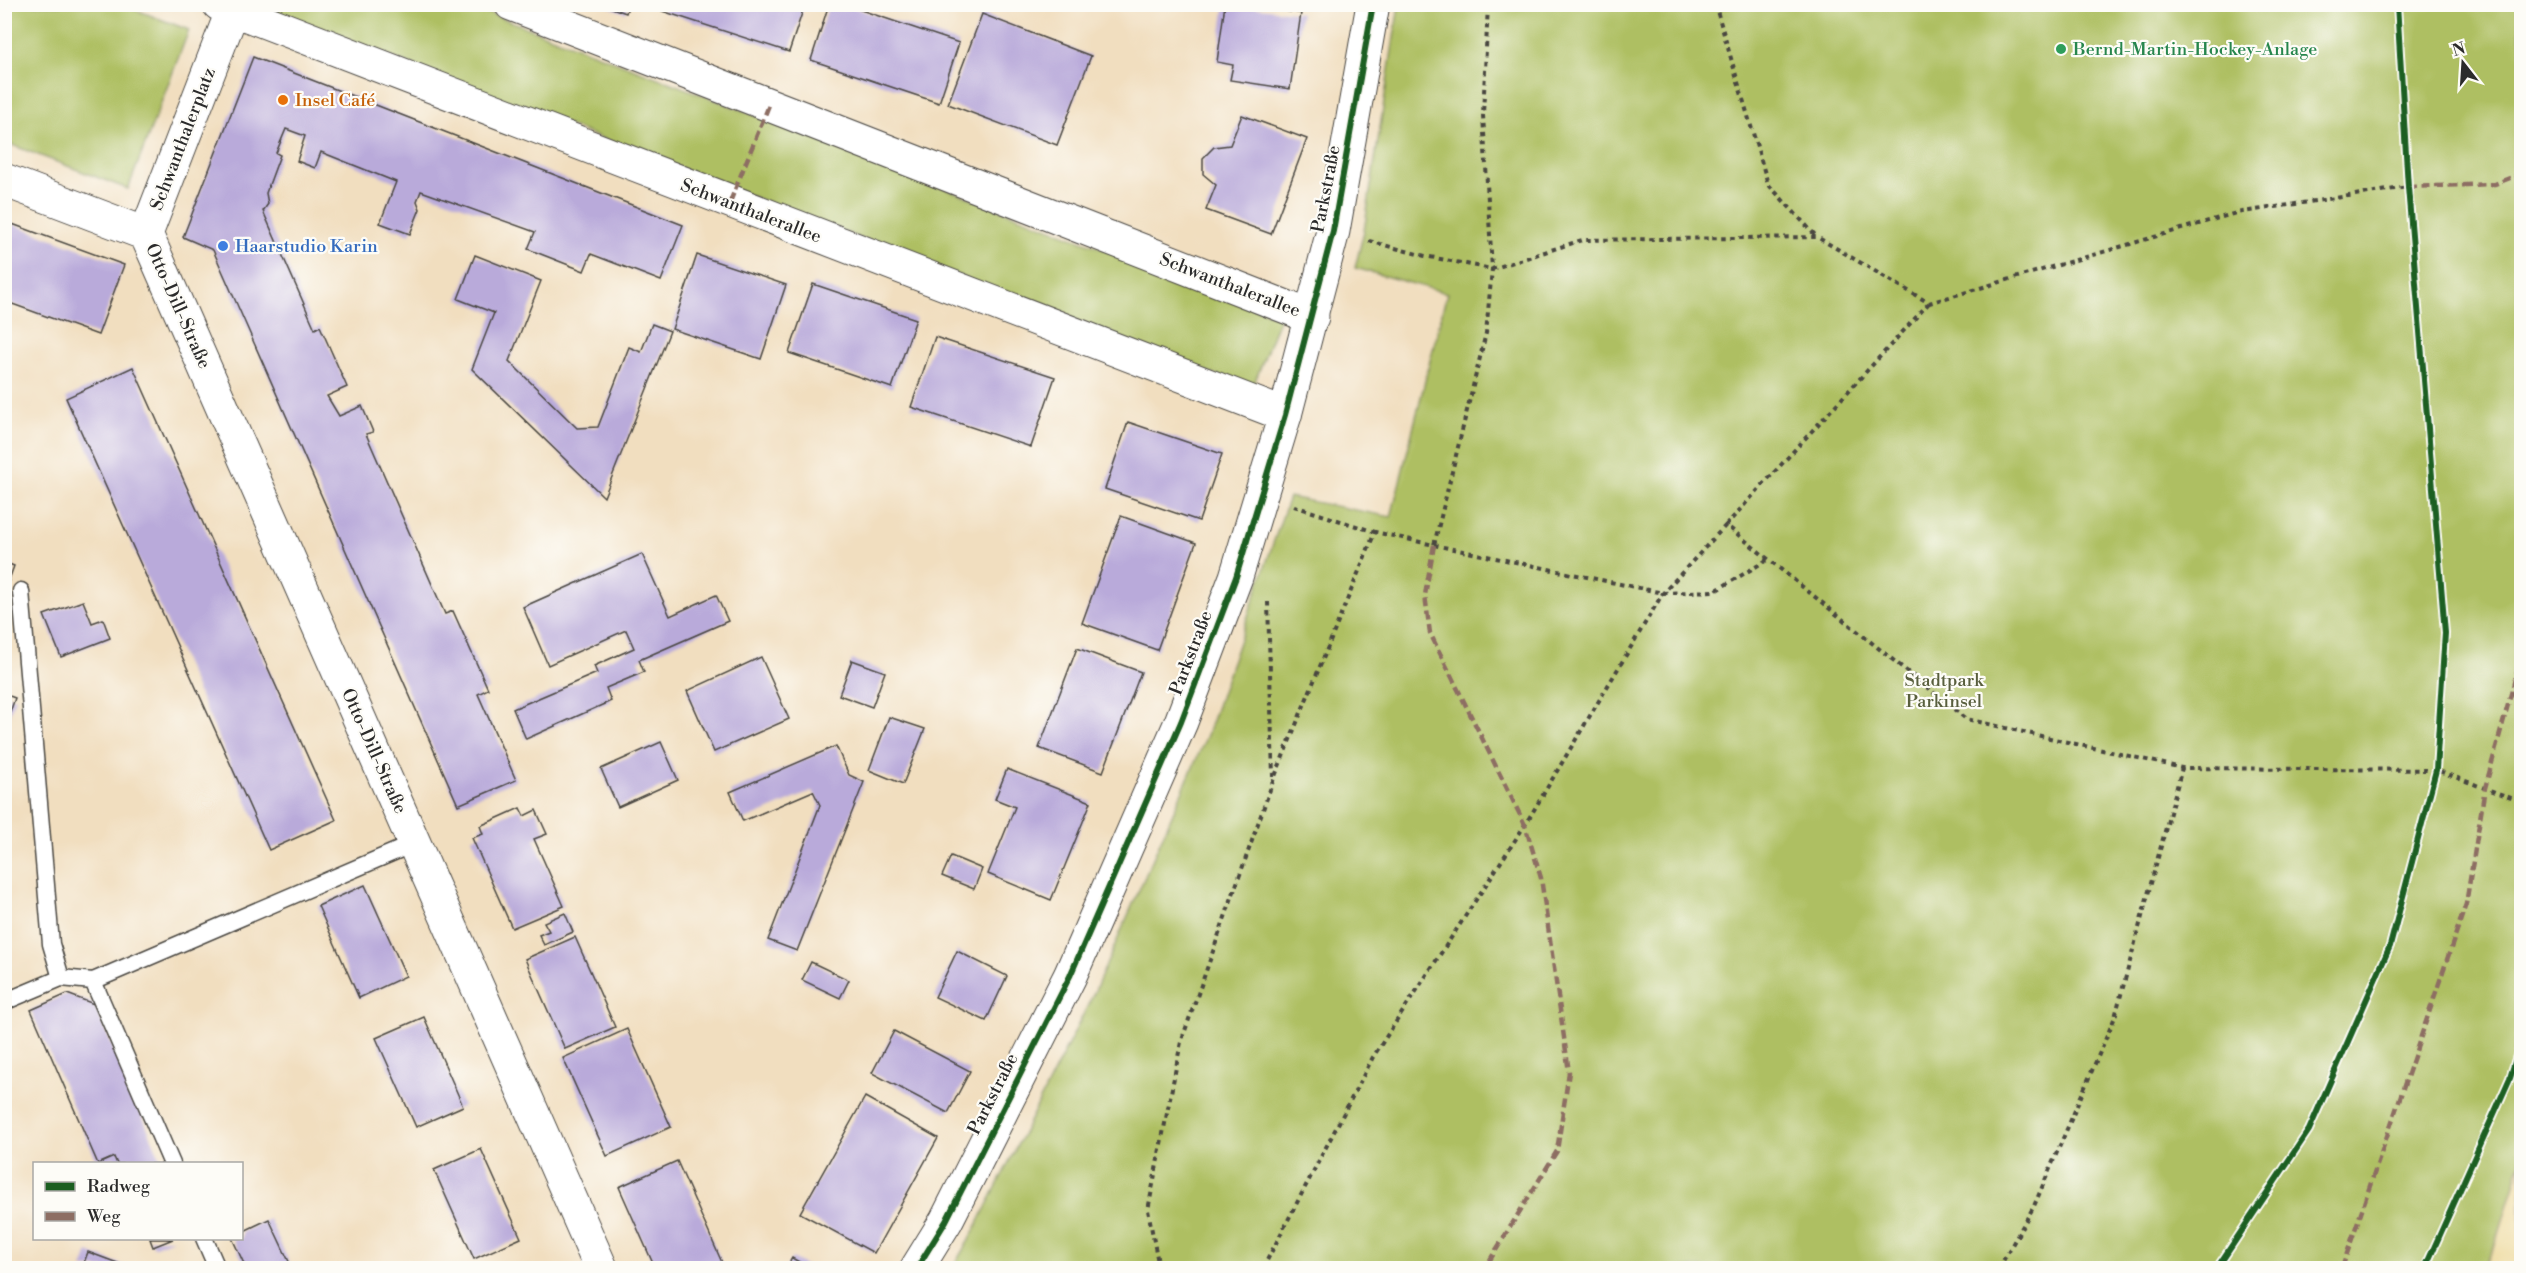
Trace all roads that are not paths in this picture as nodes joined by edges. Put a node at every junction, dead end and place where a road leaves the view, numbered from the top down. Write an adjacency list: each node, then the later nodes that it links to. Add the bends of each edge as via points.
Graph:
1 (511, 4): 6 (street, Schwanthalerallee)
2 (1373, 4): 6 (street, Parkstraße, via 1334,231)
3 (229, 6): 5 (street, Schwanthalerplatz); 7 (street, Schwanthalerallee)
4 (4, 180): 5 (street, Schwanthalerplatz)
5 (146, 234): 9 (street, Otto-Dill-Straße)
6 (1312, 317): 7 (street, Parkstraße)
7 (1285, 416): 17 (street, Parkstraße, via 1236,577 1181,722 1070,976 946,1221)
8 (21, 591): 10 (lane, via 51,944)
9 (415, 843): 11 (lane); 16 (street, Otto-Dill-Straße)
10 (61, 978): 11 (lane); 12 (lane)
11 (93, 981): 13 (lane)
12 (4, 1002)
13 (171, 1162)
14 (204, 1240): 15 (lane)
15 (217, 1269)
16 (601, 1269)
17 (917, 1269)

